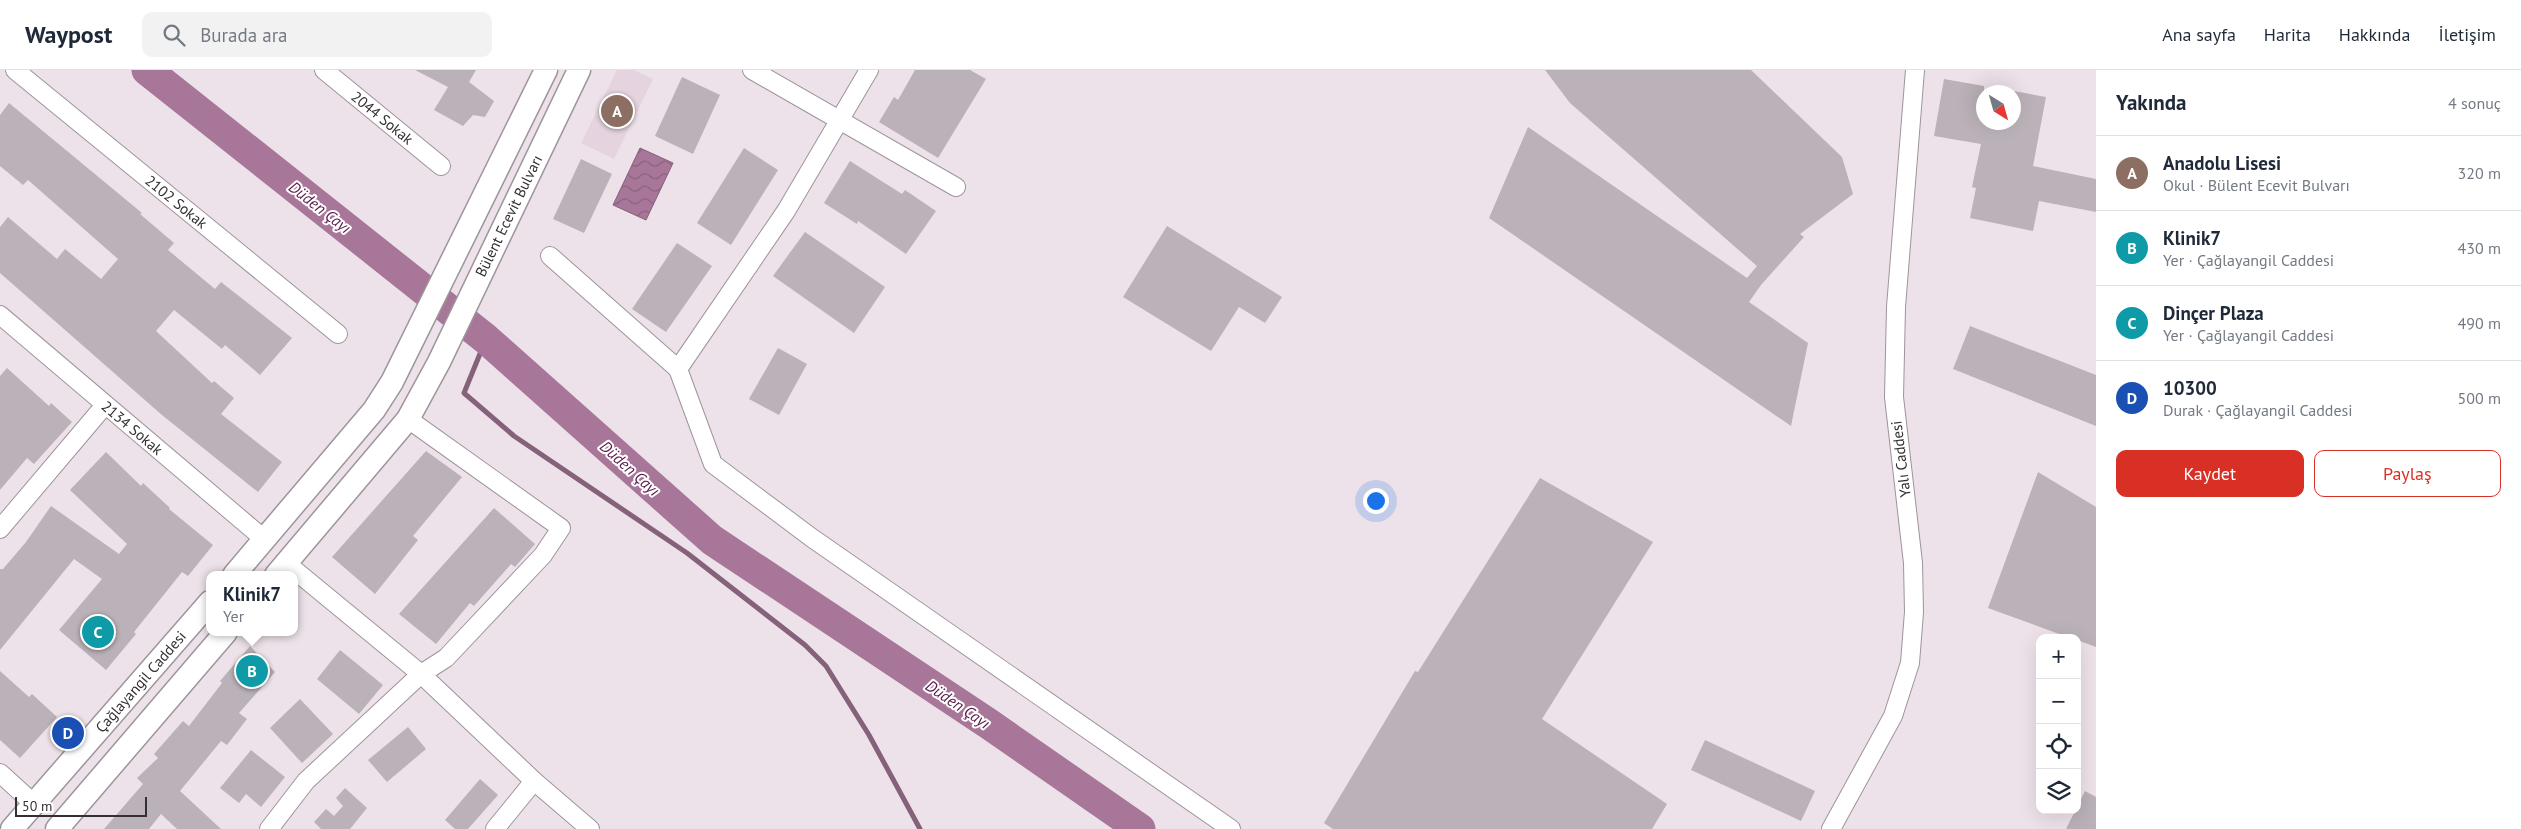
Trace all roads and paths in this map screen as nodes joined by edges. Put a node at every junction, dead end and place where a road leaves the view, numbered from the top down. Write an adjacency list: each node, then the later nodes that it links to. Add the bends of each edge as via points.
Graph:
1 (15, 70): 13 (street, 2102 Sokak)
2 (324, 70): 9 (street, 2044 Sokak)
3 (546, 70): 18 (main road, Bülent Ecevit Bulvarı, via 392,382 374,410)
4 (579, 70): 16 (main road, Bülent Ecevit Bulvarı, via 439,362)
5 (752, 70): 8 (street)
6 (869, 70): 8 (street)
7 (1914, 70): 34 (street, Yalı Caddesi, via 1896,307 1894,397 1913,563 1910,663 1893,716)
8 (840, 119): 10 (street); 14 (street, via 786,211)
9 (441, 166)
10 (956, 187)
11 (550, 256): 14 (street)
12 (0, 315): 15 (street, 2134 Sokak)
13 (338, 334)
14 (678, 369): 33 (street, via 713,464 812,538)
15 (105, 405): 17 (street); 18 (street, 2134 Sokak)
16 (408, 419): 19 (main road); 24 (street, via 561,528 544,555 446,658)
17 (0, 528)
18 (264, 539): 20 (main road)
19 (281, 569)
20 (237, 571)
21 (298, 582): 24 (street)
22 (206, 607): 27 (main road, Çağlayangil Caddesi)
23 (223, 636): 28 (main road)
24 (421, 674): 26 (street); 30 (street, via 306,781)
25 (0, 773): 27 (street)
26 (534, 781): 31 (street); 32 (street)
27 (34, 804): 29 (main road, Çağlayangil Caddesi)
28 (59, 828)
29 (12, 829)
30 (269, 829)
31 (495, 829)
32 (590, 829)
33 (1231, 829)
34 (1831, 829)

